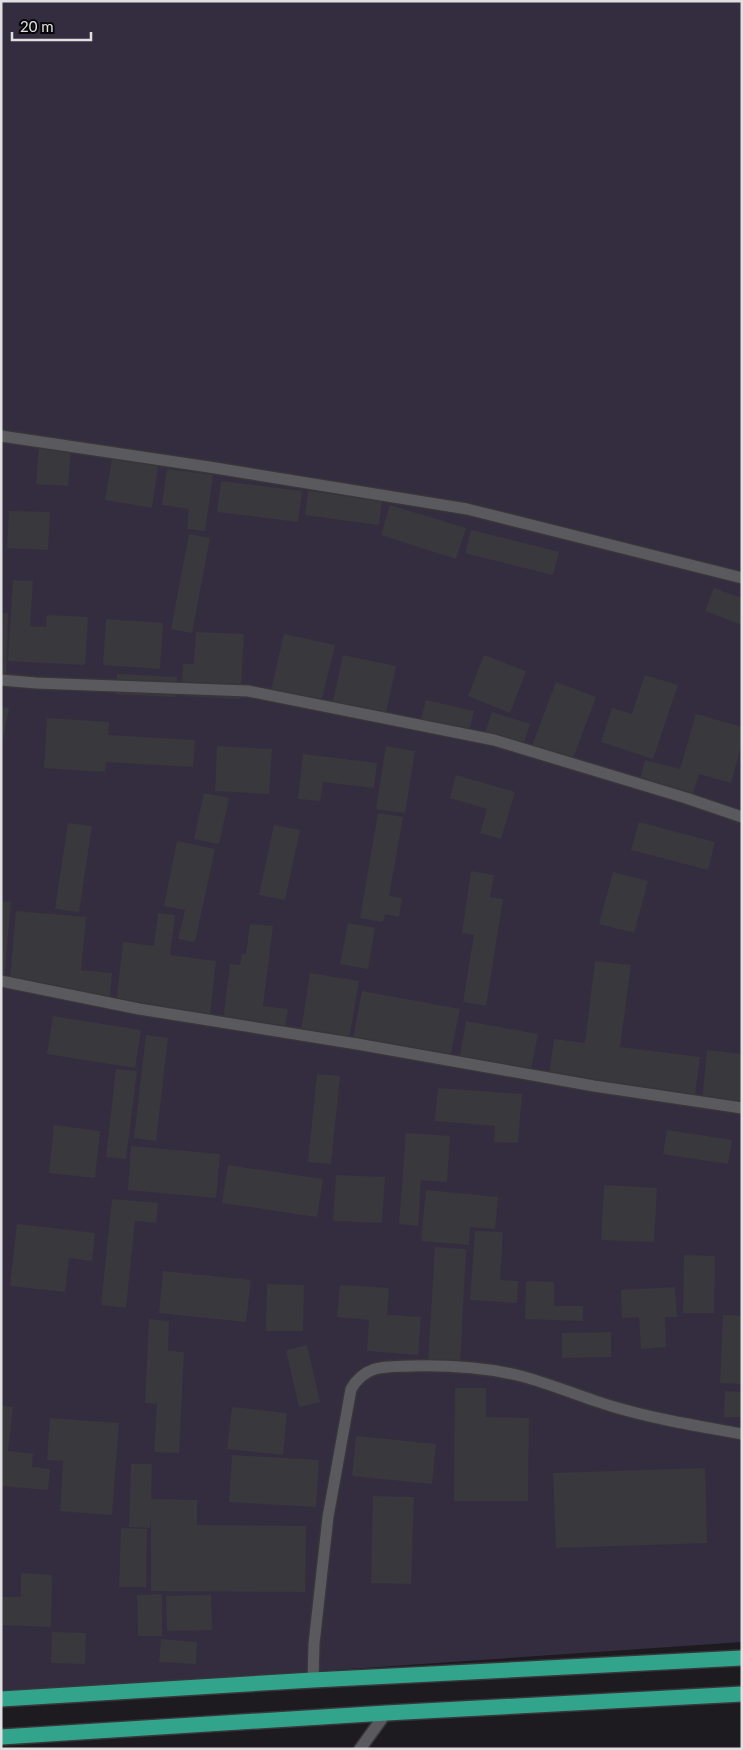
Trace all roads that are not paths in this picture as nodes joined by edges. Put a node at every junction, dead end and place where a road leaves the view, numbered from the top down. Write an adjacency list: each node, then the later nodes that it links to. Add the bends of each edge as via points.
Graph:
1 (1, 436): 2 (lane, via 467,509)
2 (742, 578)
3 (1, 680): 4 (lane, via 248,691 494,740)
4 (742, 817)
5 (1, 981): 6 (lane, via 139,1009)
6 (742, 1108)
7 (742, 1434): 9 (lane, via 612,1406 522,1376 481,1368 396,1366 374,1368 364,1373 351,1389 329,1508)
8 (742, 1658): 9 (highway)
9 (313, 1680): 11 (highway)
10 (742, 1694): 12 (highway)
11 (1, 1700)
12 (386, 1713): 13 (highway); 14 (lane)
13 (1, 1737)
14 (360, 1749)

